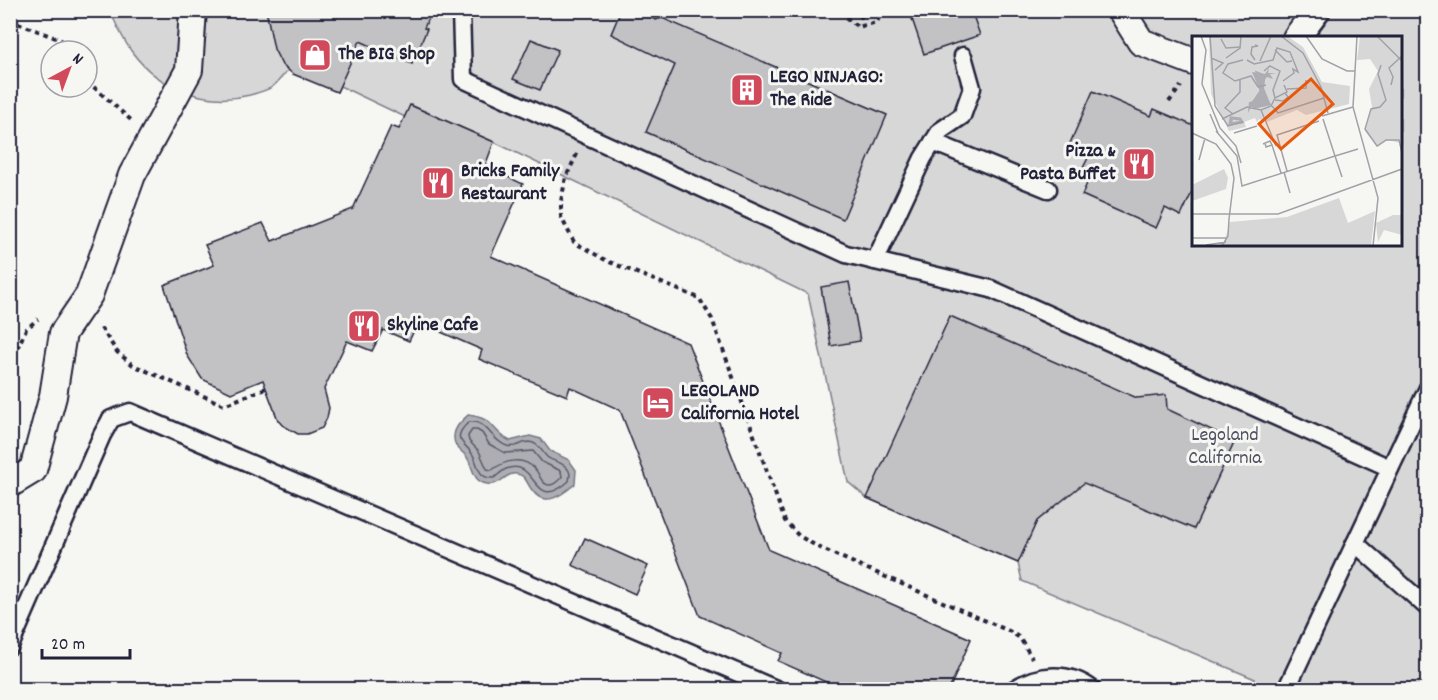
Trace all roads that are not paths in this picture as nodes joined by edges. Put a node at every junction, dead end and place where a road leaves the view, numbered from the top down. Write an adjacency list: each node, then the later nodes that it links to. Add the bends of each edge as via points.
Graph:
1 (193, 10): 13 (street, via 189,70 132,175 89,295 63,333 53,396 33,470)
2 (461, 10): 10 (lane, via 463,80 846,254)
3 (1121, 10): 7 (street, via 1141,42)
4 (1317, 10): 5 (street)
5 (1298, 36)
6 (963, 56): 8 (lane, via 972,88 962,116 940,131)
7 (1192, 61)
8 (933, 142): 9 (lane); 10 (lane)
9 (1048, 189)
10 (875, 261): 12 (lane, via 991,289)
11 (1428, 388): 12 (lane)
12 (1390, 468): 14 (lane)
13 (10, 484)
14 (1355, 543): 15 (lane); 20 (lane)
15 (1428, 608)
16 (10, 646): 17 (lane, via 102,435 111,419 130,412)
17 (778, 690)
18 (1014, 690): 19 (lane, via 1043,676 1065,677)
19 (1093, 690)
20 (1287, 690)

